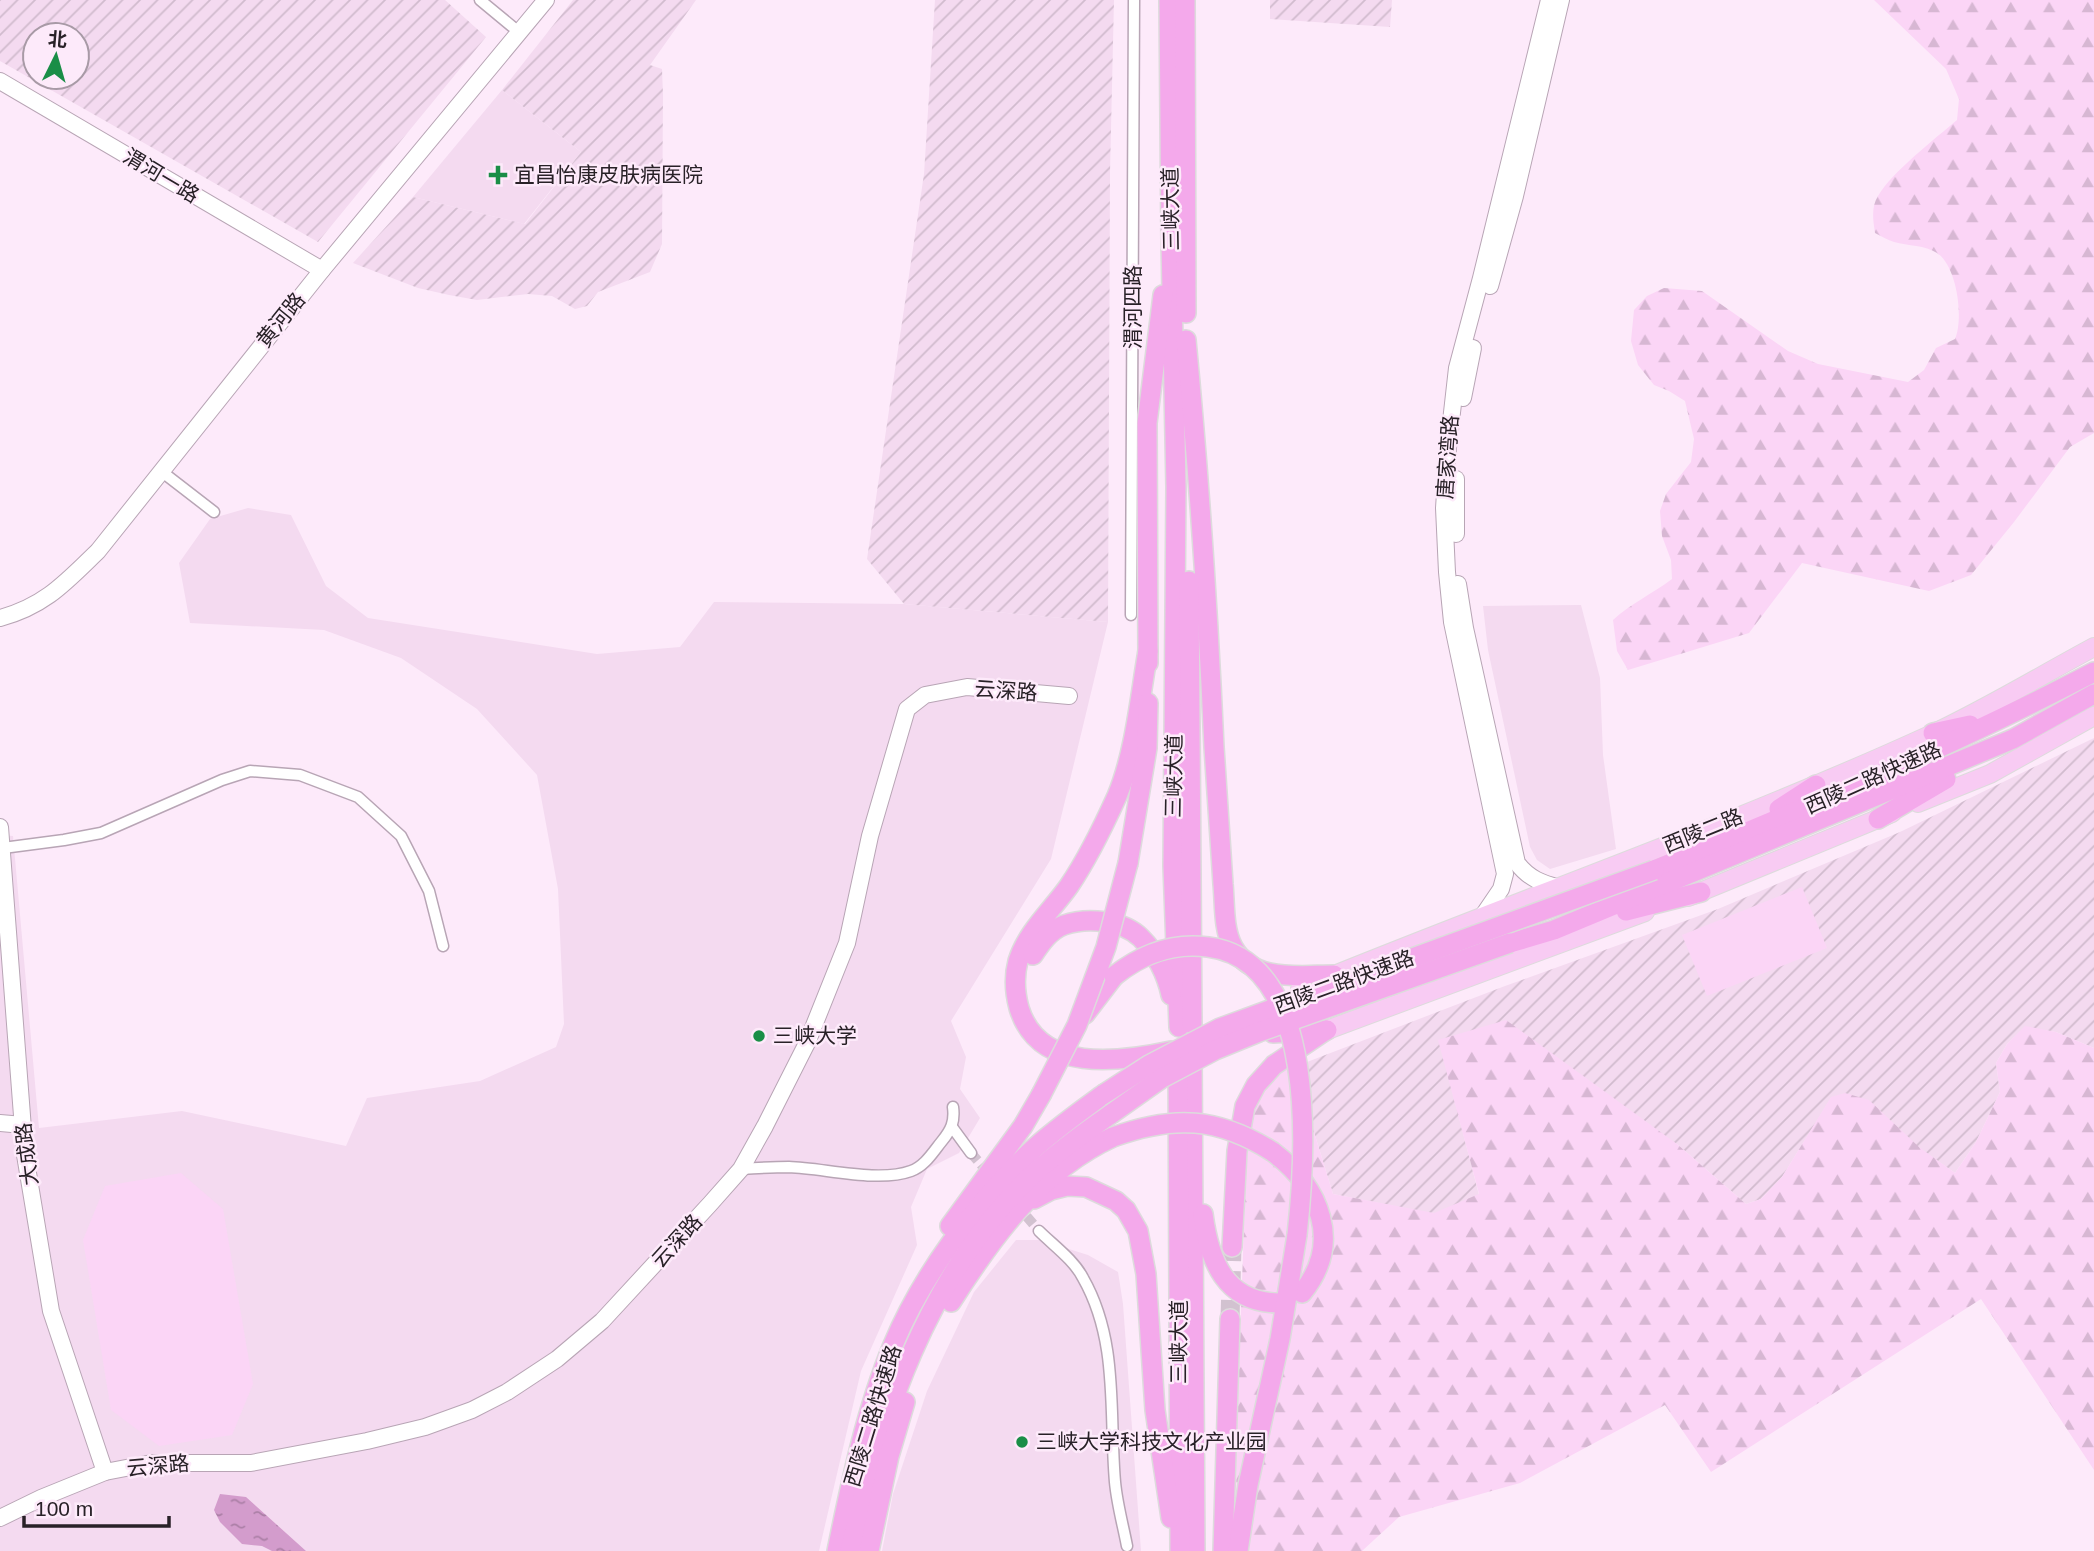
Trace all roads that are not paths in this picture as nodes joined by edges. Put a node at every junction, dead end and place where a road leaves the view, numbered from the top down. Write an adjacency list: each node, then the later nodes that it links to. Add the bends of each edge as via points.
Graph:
1 (480, 0): 8 (street)
2 (546, 0): 8 (main road, 黄河路)
3 (1134, 0): 15 (street, 渭河四路)
4 (1169, 0): 10 (highway, 三峡大道)
5 (1185, 0): 12 (highway, 三峡大道)
6 (1549, 0): 33 (main road, 唐家湾路, via 1457,368 1448,448 1445,538 1452,622 1505,874)
7 (1561, 0): 31 (main road, 唐家湾路, via 1515,196 1470,358 1458,441 1455,527 1465,628 1517,863 1537,882)
8 (520, 33): 11 (main road, 黄河路)
9 (0, 81): 11 (main road, 渭河一路)
10 (1171, 242): 18 (highway, via 1147,424); 41 (highway, 三峡大道, via 1176,487 1173,866)
11 (322, 270): 13 (main road, 黄河路)
12 (1186, 340): 37 (highway, via 1227,926 1243,960 1261,972); 41 (highway, 三峡大道)
13 (161, 471): 14 (street); 16 (main road, 黄河路, via 98,551 55,593)
14 (214, 512)
15 (1131, 615)
16 (0, 618)
17 (2094, 647): 24 (main road, 西陵二路)
18 (1148, 651): 40 (highway, bridge, via 1147,748 1128,863); 43 (highway, via 1125,775 1091,849 1018,960 1016,998 1031,1032 1048,1048 1079,1058 1114,1060)
19 (2094, 672): 22 (highway, 西陵二路快速路)
20 (2094, 694): 25 (highway, 西陵二路快速路)
21 (1069, 696): 51 (main road, 云深路, via 967,687 925,695 907,709 870,836 847,943 807,1044)
22 (2008, 716): 24 (highway); 29 (highway, 西陵二路快速路)
23 (2094, 716): 27 (main road, via 1990,774)
24 (1933, 733): 26 (main road, 西陵二路)
25 (2013, 740): 27 (highway); 34 (highway, 西陵二路快速路)
26 (1816, 785): 29 (highway); 31 (main road, 西陵二路)
27 (1878, 819): 32 (main road)
28 (0, 827): 30 (main road, 大成路)
29 (1728, 841): 56 (highway, 西陵二路快速路, bridge, via 1220,1028 1149,1065 1028,1154 954,1238)
30 (1, 848): 35 (street, via 101,832 250,771 300,775 358,797 401,836 429,891); 48 (main road, 大成路)
31 (1560, 888): 33 (main road, 西陵二路)
32 (1702, 892): 34 (highway); 39 (main road)
33 (1484, 914): 36 (main road, 西陵二路)
34 (1554, 930): 43 (highway, 西陵二路快速路, bridge)
35 (443, 946)
36 (1385, 956): 37 (main road, 西陵二路); 39 (main road, via 1364,972 1362,981 1369,997 1389,1002)
37 (1334, 975): 38 (main road, 西陵二路)
38 (1300, 989): 41 (highway, via 1134,1052 1104,1053 1055,1041 1029,1013 1024,988 1027,965 1050,934 1064,925 1115,923 1140,936 1154,953)
39 (1416, 996): 42 (main road)
40 (1077, 1025): 56 (highway, bridge, via 1023,1126 935,1247 920,1277); 68 (highway, bridge, via 1102,989 1135,961 1156,951 1197,945 1248,962 1273,990 1284,1014 1295,1059 1304,1157 1280,1339)
41 (1185, 1025): 44 (highway, 三峡大道)
42 (1327, 1030): 43 (highway); 54 (highway, via 1274,1065 1245,1106 1237,1151)
43 (1253, 1035): 63 (highway, 西陵二路快速路, bridge, via 1162,1078 1056,1154 995,1216 934,1307 896,1390)
44 (1185, 1057): 45 (highway, 三峡大道); 65 (highway, 三峡大道)
45 (1194, 1101): 57 (highway, via 1210,1254 1222,1276 1238,1291 1264,1303); 66 (highway, 三峡大道)
46 (953, 1108): 49 (street)
47 (0, 1123): 48 (main road)
48 (23, 1125): 59 (main road, 大成路, via 51,1311)
49 (952, 1127): 50 (street); 51 (street, via 920,1167 903,1173)
50 (971, 1153)
51 (741, 1169): 59 (main road, 云深路, via 602,1321 557,1359 472,1410 425,1427 251,1463 152,1463)
52 (1010, 1220): 55 (highway, bridge, via 1052,1175 1113,1137 1160,1124 1191,1122 1221,1127 1273,1152 1309,1186 1321,1216 1322,1248 1318,1267); 64 (highway, via 951,1301 907,1394); 65 (highway, via 1031,1201 1067,1186 1105,1194 1132,1219 1142,1249 1155,1410)
53 (1039, 1231): 61 (street, via 1082,1275 1097,1306 1108,1347 1115,1482)
54 (1233, 1247)
55 (1302, 1293)
56 (915, 1303): 62 (highway, 西陵二路快速路, via 893,1344 870,1411)
57 (1279, 1303)
58 (1230, 1319): 67 (highway)
59 (105, 1472): 60 (main road, 云深路)
60 (0, 1518)
61 (1127, 1546)
62 (837, 1551)
63 (850, 1551)
64 (870, 1551)
65 (1179, 1551)
66 (1195, 1551)
67 (1223, 1551)
68 (1238, 1551)

